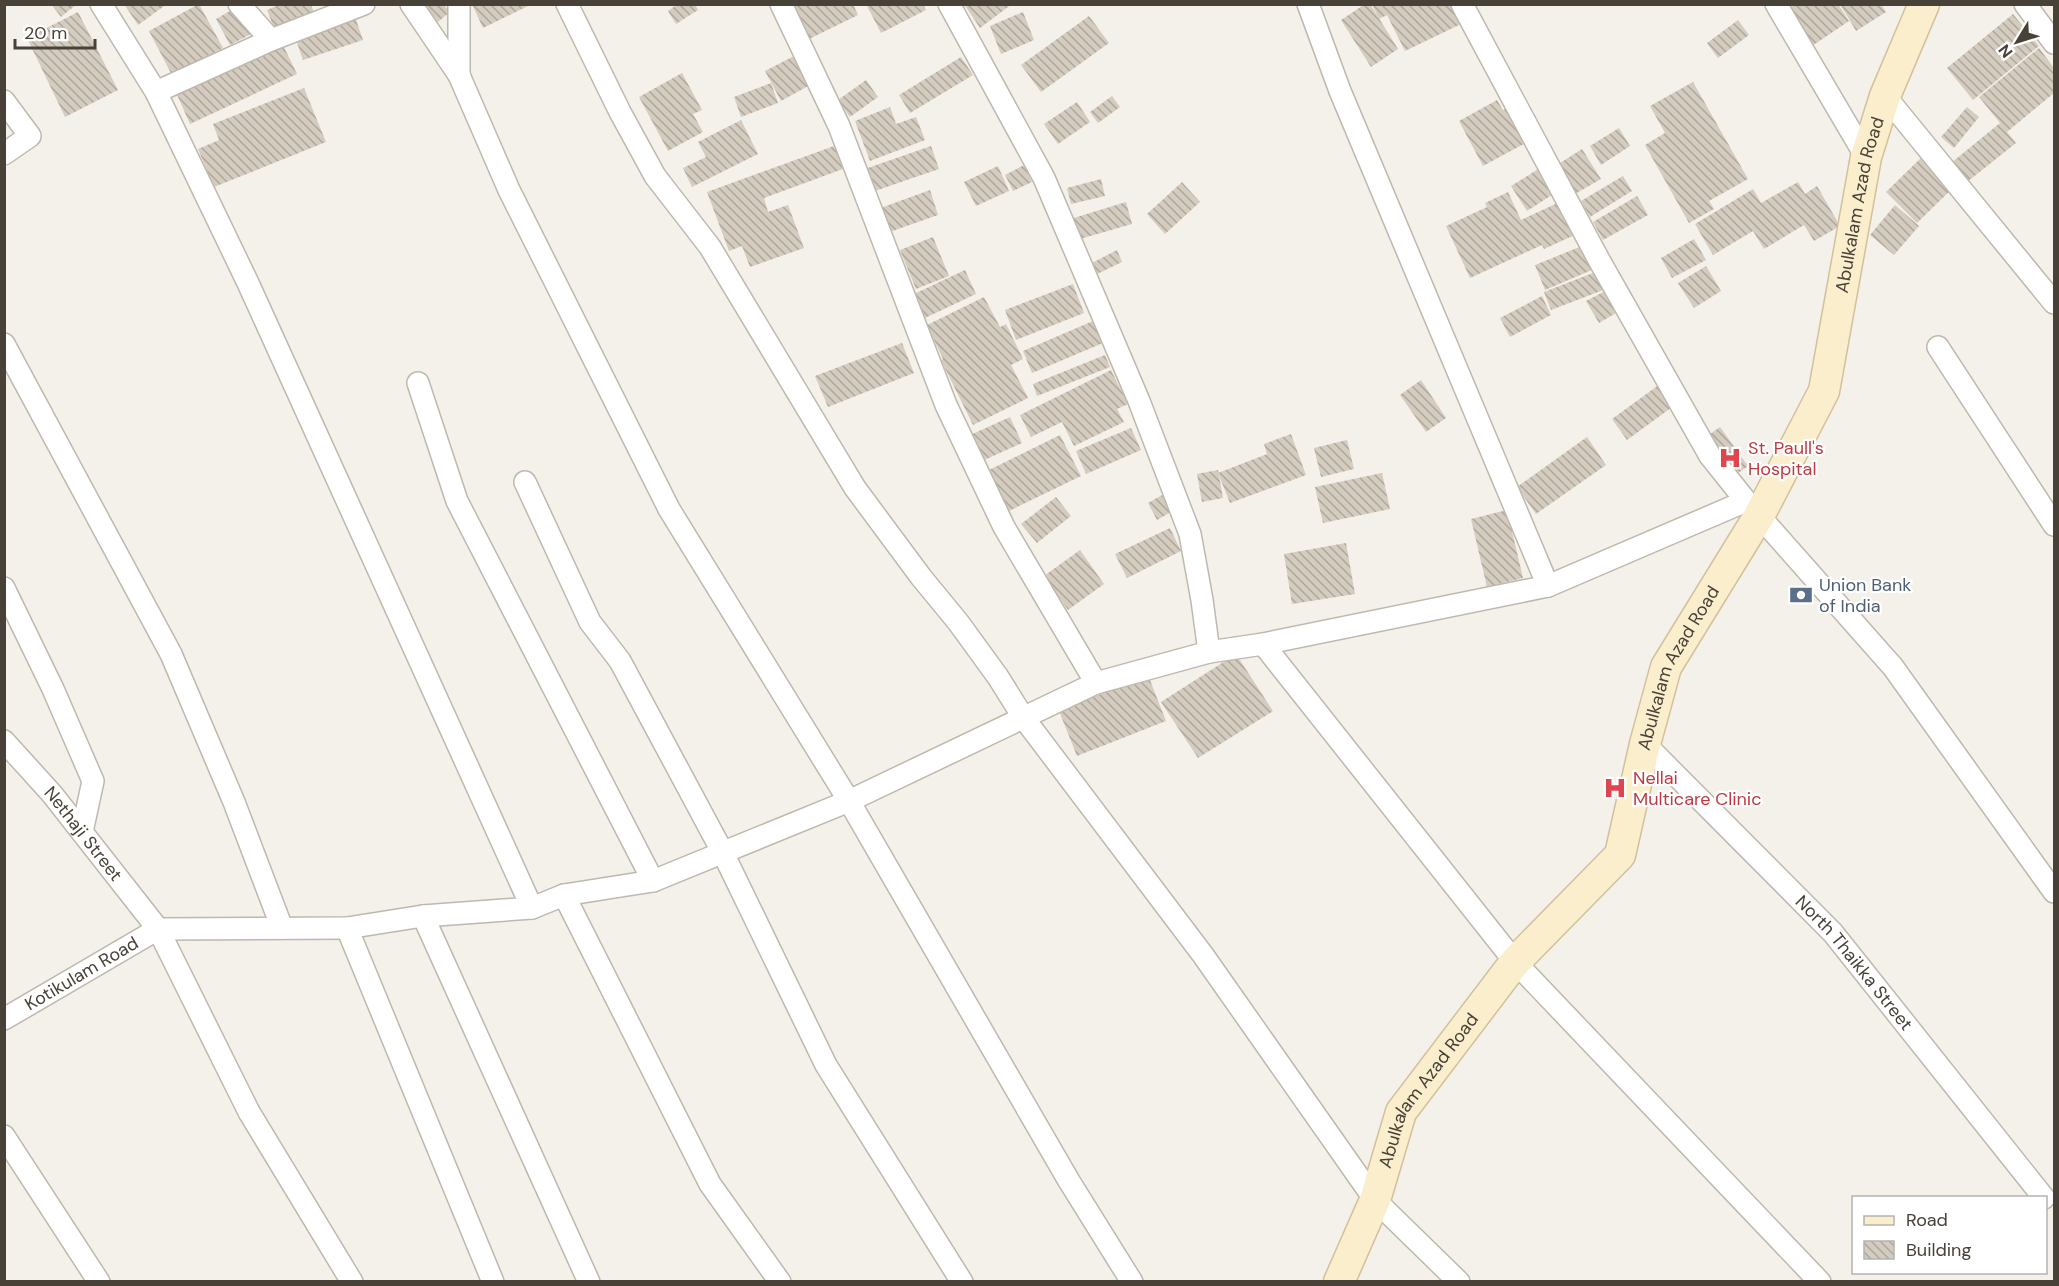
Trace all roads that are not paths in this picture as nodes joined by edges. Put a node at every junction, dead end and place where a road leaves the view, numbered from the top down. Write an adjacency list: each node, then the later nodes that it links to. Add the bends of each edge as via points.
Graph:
1 (100, 4): 18 (street)
2 (239, 4): 15 (street)
3 (364, 4): 14 (street)
4 (411, 4): 17 (street)
5 (459, 4): 17 (street)
6 (567, 4): 35 (street, via 655,176 710,247 855,488 958,622)
7 (781, 4): 34 (street, via 839,126 946,405 1004,527)
8 (949, 4): 33 (street, via 1044,178 1139,401 1190,534)
9 (1308, 4): 30 (street, via 1344,102)
10 (1462, 4): 28 (street, via 1704,446)
11 (1776, 4): 22 (street)
12 (1924, 4): 19 (main road, Abulkalam Azad Road)
13 (2025, 4): 16 (street)
14 (326, 11): 15 (street)
15 (271, 40): 18 (street)
16 (2055, 43)
17 (459, 75): 38 (street, via 509,190 669,509)
18 (156, 92): 44 (street, via 248,283)
19 (1885, 96): 22 (main road, Abulkalam Azad Road); 23 (street)
20 (4, 101): 21 (street, via 30,136)
21 (4, 154)
22 (1866, 157): 28 (main road, Abulkalam Azad Road, via 1824,391)
23 (2055, 303)
24 (4, 344): 46 (street, via 171,654)
25 (1938, 347): 29 (street)
26 (418, 383): 41 (street, via 457,501)
27 (525, 482): 40 (street, via 590,622 620,660)
28 (1753, 508): 30 (street); 37 (main road, Abulkalam Azad Road, via 1666,667); 42 (street, via 1893,667)
29 (2055, 525)
30 (1548, 586): 32 (street)
31 (4, 588): 39 (street, via 93,781)
32 (1263, 644): 33 (street); 49 (street)
33 (1209, 652): 34 (street)
34 (1096, 683): 35 (street)
35 (1023, 717): 38 (street); 53 (street, via 1203,955)
36 (4, 741): 39 (street, Nethaji Street)
37 (1645, 744): 49 (main road, Abulkalam Azad Road, via 1620,855); 52 (street, North Thaikka Street, via 1833,933)
38 (849, 801): 40 (street); 60 (street, via 1069,1181)
39 (82, 832): 48 (street, Nethaji Street)
40 (723, 853): 41 (street); 59 (street, via 826,1065)
41 (652, 881): 43 (street)
42 (2055, 892)
43 (564, 895): 44 (street); 58 (street, via 710,1184)
44 (532, 908): 45 (street)
45 (423, 916): 47 (street); 57 (street)
46 (282, 928): 47 (street); 48 (street)
47 (347, 928): 56 (street)
48 (158, 929): 50 (street, Kotikulam Road); 55 (street, Nethaji Street, via 249,1112)
49 (1515, 962): 53 (main road, Abulkalam Azad Road, via 1401,1112); 63 (street)
50 (4, 1019)
51 (4, 1136): 54 (street)
52 (2043, 1196)
53 (1374, 1200): 61 (main road, Abulkalam Azad Road); 62 (street)
54 (99, 1281)
55 (352, 1281)
56 (494, 1281)
57 (589, 1281)
58 (780, 1281)
59 (962, 1281)
60 (1132, 1281)
61 (1339, 1281)
62 (1460, 1281)
63 (1820, 1281)

